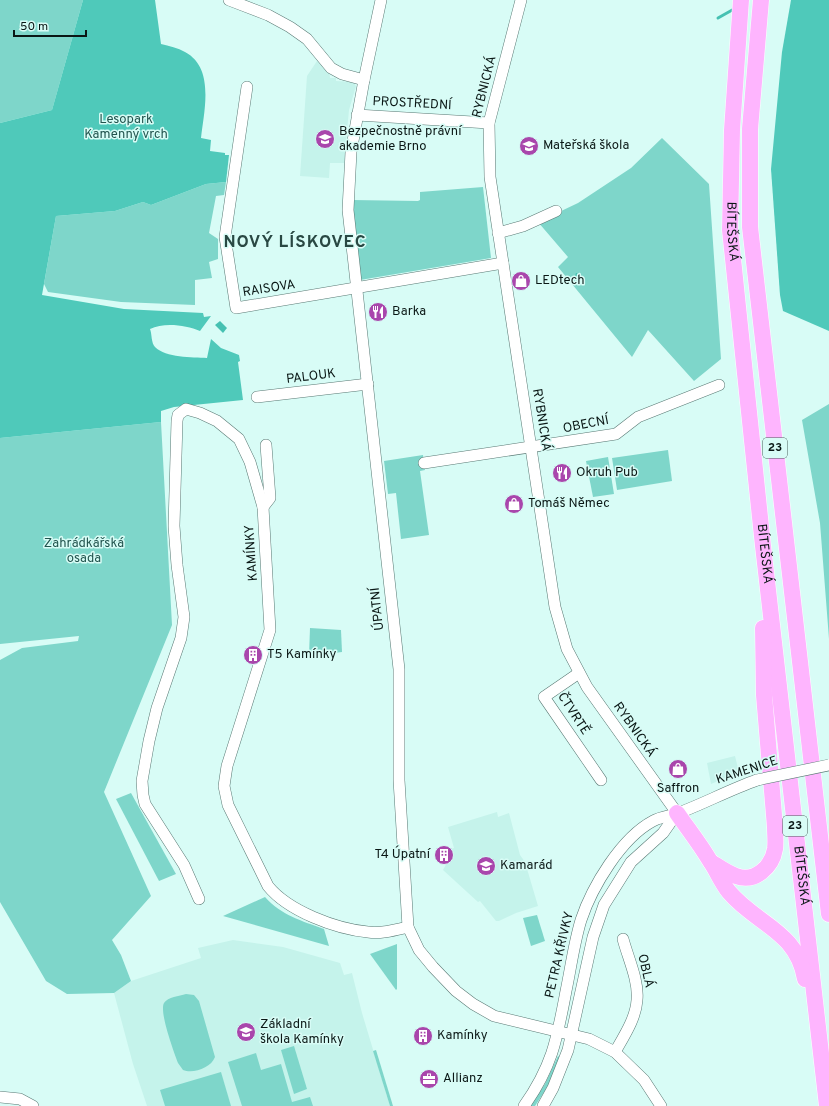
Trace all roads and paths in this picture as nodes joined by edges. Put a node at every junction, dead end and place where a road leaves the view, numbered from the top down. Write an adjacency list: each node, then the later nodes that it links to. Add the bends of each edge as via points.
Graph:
1 (229, 0): 6 (street, via 290,26 307,40 331,68)
2 (381, 0): 6 (street, ÚPATNÍ)
3 (521, 0): 9 (street, RYBNICKÁ)
4 (741, 0): 21 (highway, BÍTEŠSKÁ / 23, via 732,130 730,230)
5 (761, 5): 27 (highway, BÍTEŠSKÁ / 23, via 750,129 750,227)
6 (364, 80): 8 (street, ÚPATNÍ)
7 (247, 87): 13 (street, RAISOVA, via 225,237 236,308)
8 (357, 115): 9 (street, PROSTŘEDNÍ); 13 (street, ÚPATNÍ, via 351,152 348,210)
9 (489, 123): 11 (street, RYBNICKÁ, via 490,177)
10 (556, 211): 11 (street, via 523,226)
11 (498, 233): 12 (street, RYBNICKÁ)
12 (503, 263): 13 (street, RAISOVA); 18 (street, RYBNICKÁ)
13 (356, 289): 14 (street, ÚPATNÍ)
14 (368, 384): 16 (street, PALOUK); 30 (street, ÚPATNÍ, via 399,669 399,780)
15 (719, 385): 18 (street, OBECNÍ, via 638,418 616,434)
16 (257, 397)
17 (266, 445): 20 (street, via 270,498)
18 (531, 448): 19 (street, OBECNÍ); 22 (street, RYBNICKÁ, via 555,607 567,649)
19 (424, 462)
20 (263, 507): 28 (street, KAMÍNKY, via 250,462 239,439 228,429 200,413 190,409 182,411 178,416 176,431 174,526 184,610 183,627 157,708 142,781 145,804 184,866); 30 (street, KAMÍNKY, via 270,630 227,766 224,786 228,805 268,886 287,904 334,924 368,932)
21 (763, 546): 26 (highway, via 764,695 775,849 767,866 761,873 752,877 737,877); 36 (highway, BÍTEŠSKÁ / 23)
22 (579, 673): 24 (street, ČTVRTĚ, via 544,697); 25 (street, RYBNICKÁ, via 586,687)
23 (829, 765): 25 (street, KAMENICE, bridge, via 757,780)
24 (601, 780)
25 (677, 813): 26 (highway); 32 (street, PETRA KŘIVKY, via 653,821 634,837 619,852 594,891 579,927); 33 (street, via 663,833 631,862 604,905 593,937)
26 (711, 862): 36 (highway, via 728,891 741,904 780,932 797,954 803,970 812,1040)
27 (828, 893): 29 (highway, BÍTEŠSKÁ / 23)
28 (199, 899)
29 (829, 914)
30 (408, 927): 32 (street, via 420,950 433,967 473,1004 494,1016)
31 (623, 939): 34 (street, OBLÁ, via 635,981 637,1001 632,1019)
32 (559, 1031): 33 (street); 38 (street, PETRA KŘIVKY, via 547,1070)
33 (572, 1035): 34 (street, via 589,1039); 39 (street, via 561,1072)
34 (615, 1052): 40 (street, via 644,1080)
35 (0, 1097): 37 (street, via 14,1098)
36 (826, 1099)
37 (33, 1106)
38 (524, 1106)
39 (543, 1106)
40 (661, 1106)

